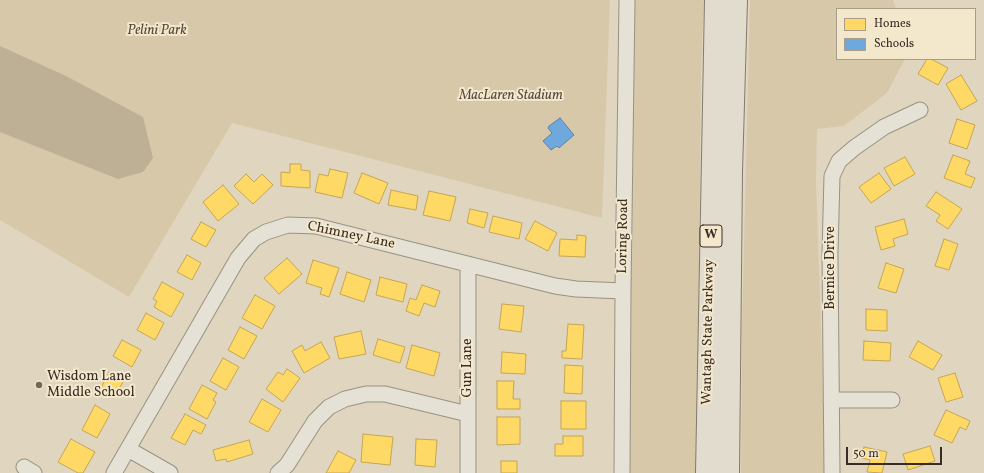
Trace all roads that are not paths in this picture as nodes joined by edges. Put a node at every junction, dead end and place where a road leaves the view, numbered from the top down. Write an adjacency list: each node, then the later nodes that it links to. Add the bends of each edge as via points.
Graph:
1 (627, 0): 6 (street, Loring Road)
2 (716, 0): 16 (highway, Wantagh State Parkway / W)
3 (736, 0): 17 (highway, Wantagh State Parkway / W, via 731,172)
4 (920, 110): 7 (street, Bernice Drive, via 884,127 854,148 839,161 832,176)
5 (468, 264): 6 (street, Chimney Lane, via 560,287); 9 (street, Gun Lane); 10 (street, Chimney Lane, via 316,226 288,224 266,232 254,239 238,258)
6 (623, 291): 15 (street, Loring Road)
7 (831, 400): 8 (street); 18 (street, Bernice Drive)
8 (892, 400)
9 (468, 414): 13 (street, via 385,394 366,394 345,399 329,407 314,421 287,465); 14 (street, Gun Lane)
10 (128, 449): 11 (street, Chimney Lane); 12 (street)
11 (114, 473)
12 (170, 473)
13 (278, 473)
14 (468, 473)
15 (622, 473)
16 (707, 473)
17 (728, 473)
18 (832, 473)

